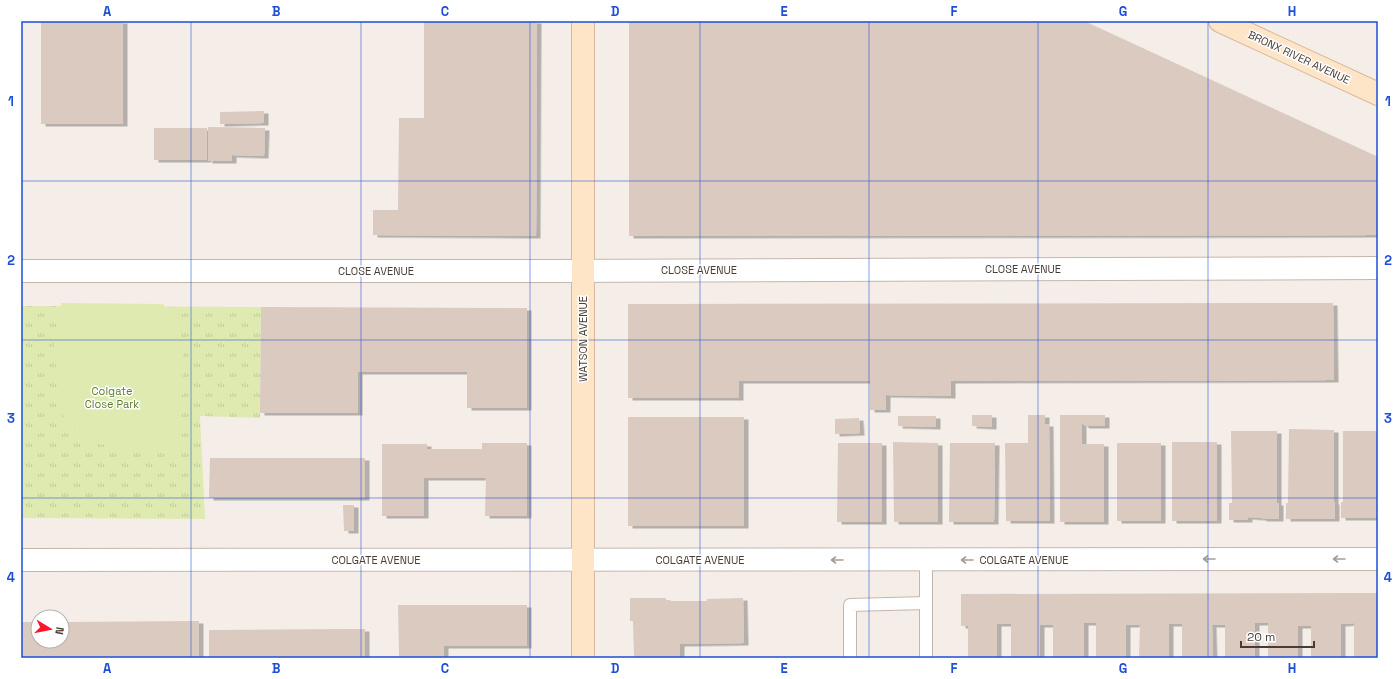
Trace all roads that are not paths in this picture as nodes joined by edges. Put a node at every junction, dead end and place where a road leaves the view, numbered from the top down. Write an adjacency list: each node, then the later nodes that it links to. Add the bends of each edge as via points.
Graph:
1 (583, 21): 6 (street, WATSON AVENUE)
2 (1220, 21): 3 (street, BRONX RIVER AVENUE)
3 (1378, 94)
4 (1378, 268): 6 (street, CLOSE AVENUE)
5 (21, 271): 6 (street, CLOSE AVENUE)
6 (583, 271): 9 (street, WATSON AVENUE)
7 (1378, 559): 10 (street, COLGATE AVENUE, one-way to 10)
8 (22, 560): 9 (street, COLGATE AVENUE)
9 (583, 560): 10 (street, COLGATE AVENUE, one-way to 9); 12 (street, WATSON AVENUE)
10 (926, 560): 11 (lane)
11 (926, 603): 13 (lane, via 850,605); 14 (lane)
12 (583, 658)
13 (850, 658)
14 (926, 658)

